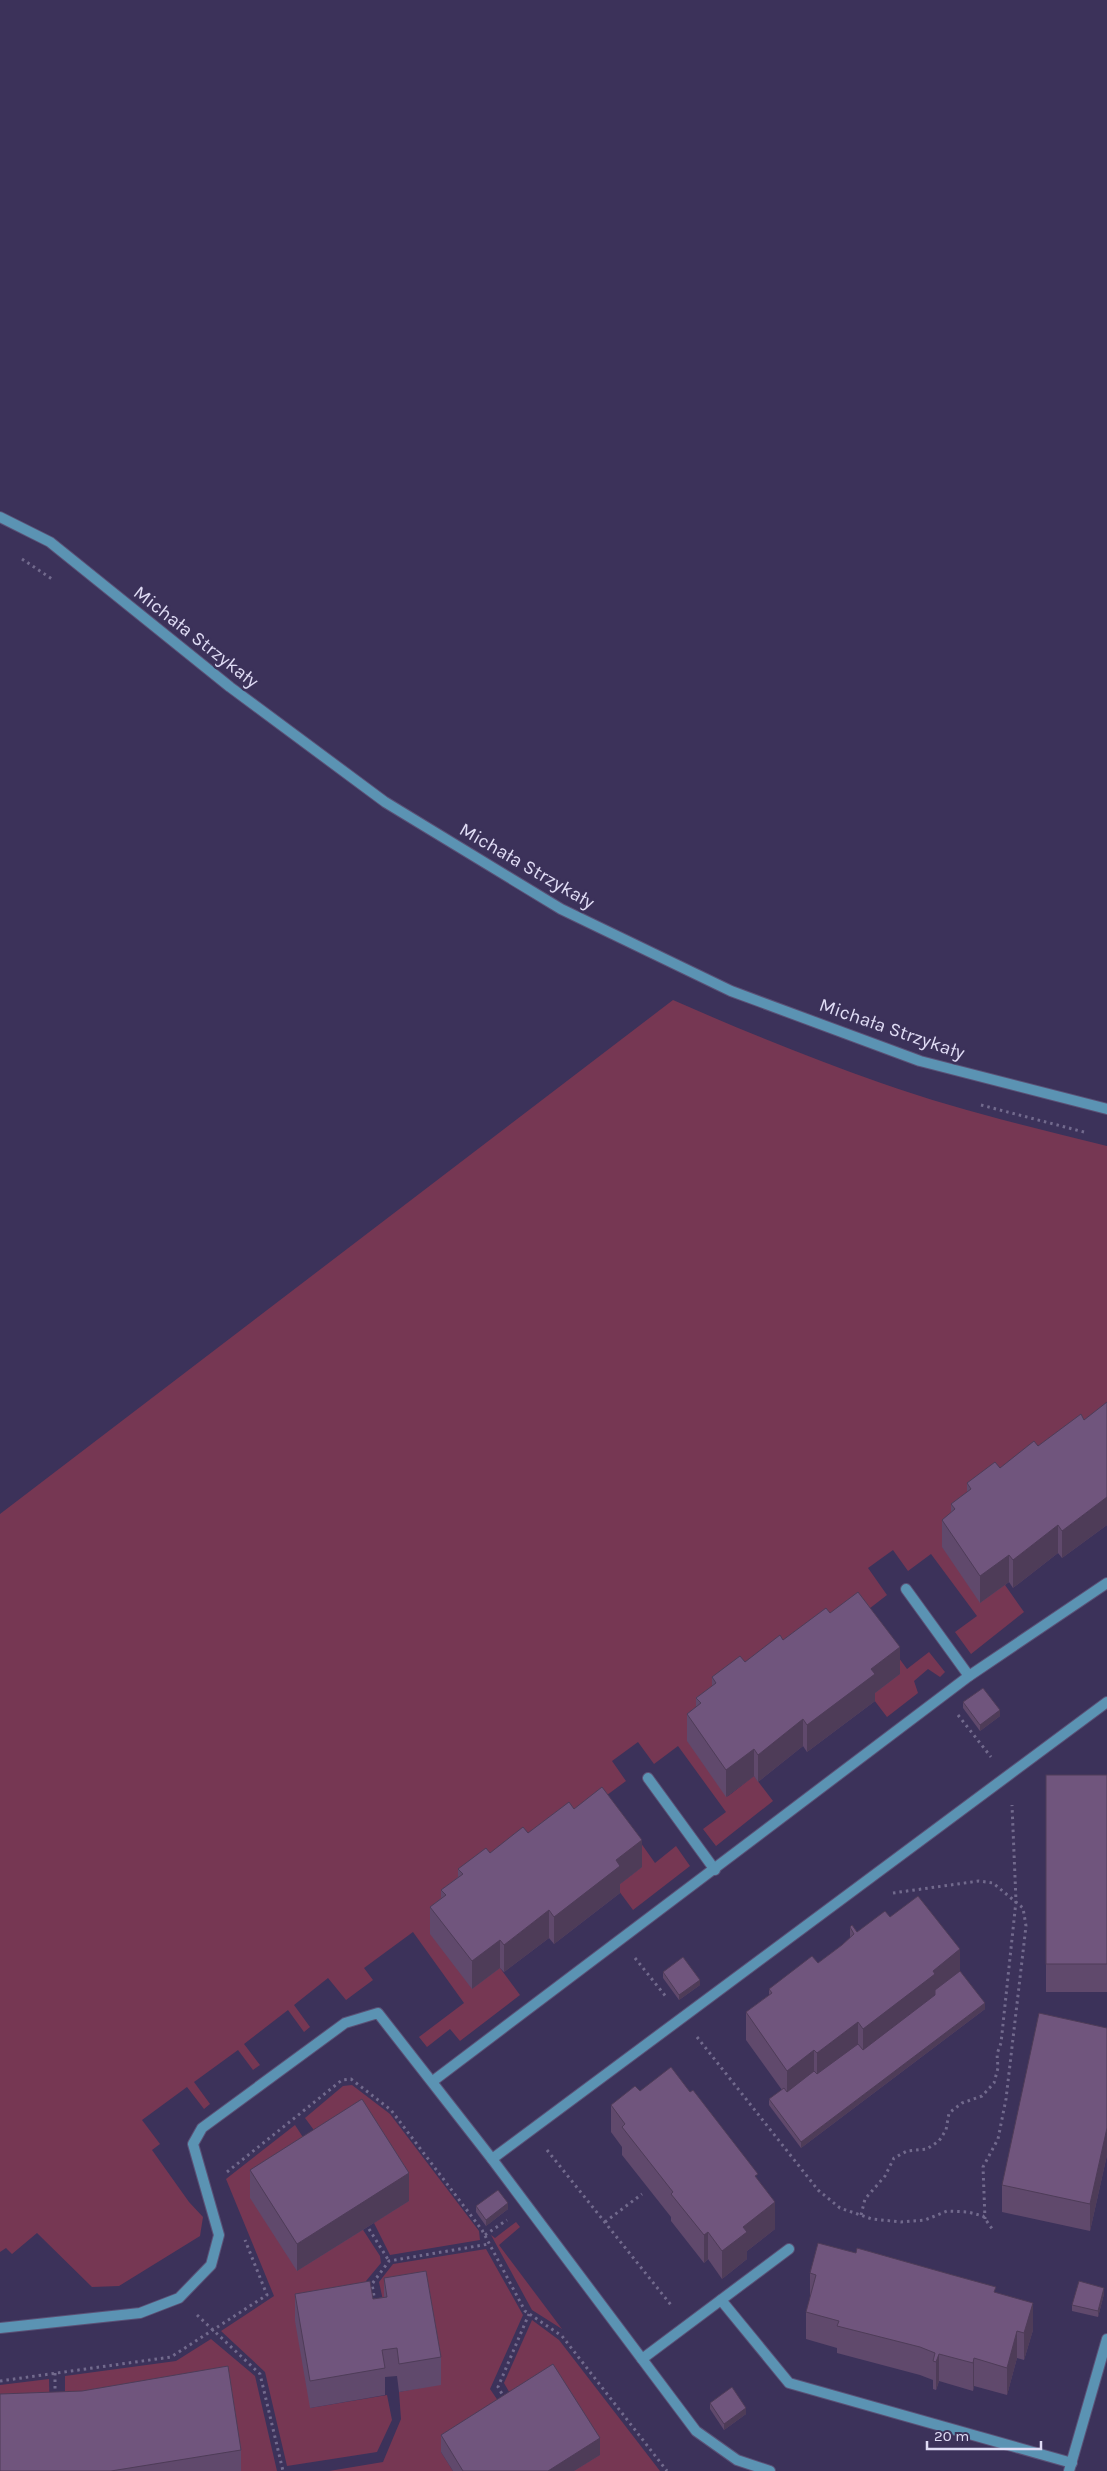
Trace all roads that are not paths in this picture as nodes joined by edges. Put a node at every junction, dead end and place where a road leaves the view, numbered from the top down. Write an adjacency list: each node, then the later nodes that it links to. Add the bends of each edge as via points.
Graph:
1 (0, 517): 2 (street, Michała Strzykały, via 50,542 230,687 385,802 561,909 731,991 920,1061)
2 (1107, 1109)
3 (1107, 1583): 5 (street)
4 (906, 1589): 5 (street)
5 (969, 1676): 8 (street)
6 (1107, 1702): 10 (street)
7 (648, 1778): 8 (street)
8 (715, 1870): 9 (street)
9 (433, 2082): 10 (street); 13 (street, via 378,2013 345,2023 202,2128 193,2144 219,2235 211,2265 179,2298 140,2313)
10 (492, 2159): 15 (street)
11 (789, 2249): 12 (street)
12 (721, 2300): 15 (street); 16 (street, via 789,2383)
13 (0, 2328)
14 (1107, 2339): 16 (street)
15 (642, 2359): 17 (street, via 696,2431 737,2460)
16 (1070, 2467)
17 (770, 2471)

